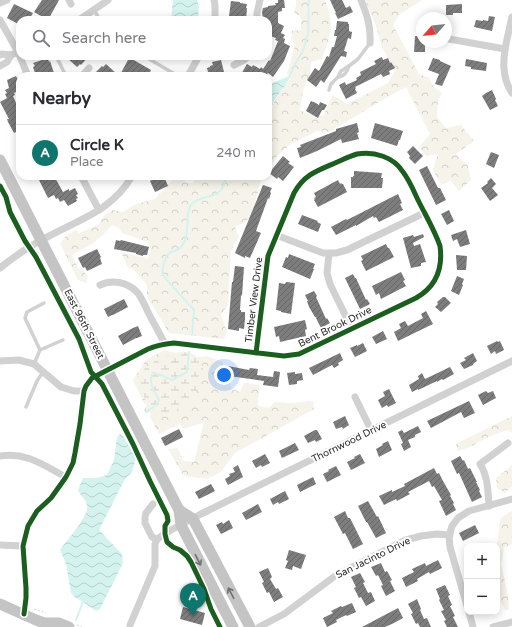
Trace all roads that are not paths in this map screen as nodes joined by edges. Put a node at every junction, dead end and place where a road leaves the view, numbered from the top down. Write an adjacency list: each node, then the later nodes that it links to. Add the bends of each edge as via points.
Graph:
1 (7, 0): 6 (street)
2 (108, 0): 7 (street)
3 (214, 0): 10 (street)
4 (260, 0): 11 (street)
5 (361, 0): 15 (street, via 370,28)
6 (0, 4)
7 (94, 10): 8 (street); 9 (lane)
8 (85, 16)
9 (98, 16)
10 (215, 16)
11 (257, 16)
12 (512, 17): 17 (street)
13 (0, 20): 16 (street)
14 (452, 40): 17 (street)
15 (370, 43): 34 (lane, via 347,72 331,84)
16 (16, 46)
17 (505, 49): 35 (street, via 504,71)
18 (16, 52): 20 (street)
19 (0, 55): 20 (street)
20 (11, 55): 27 (street, via 7,62)
21 (22, 60): 29 (street)
22 (58, 60): 30 (lane)
23 (151, 60): 32 (lane)
24 (197, 60): 33 (street)
25 (244, 60): 26 (street)
26 (234, 65)
27 (0, 66)
28 (89, 68): 31 (street)
29 (27, 72)
30 (64, 72)
31 (86, 72)
32 (171, 72)
33 (190, 72)
34 (329, 90)
35 (512, 93)
36 (0, 160): 42 (main road, East 96th Street)
37 (83, 180): 39 (street)
38 (129, 180): 39 (street, via 117,196)
39 (99, 210): 42 (street)
40 (424, 212): 41 (street, Timber View Drive, via 404,172 394,161 379,154 358,154 308,175 294,193); 43 (street, via 346,250); 47 (street, Bent Brook Drive, via 440,246 439,270 434,282 422,295)
41 (276, 235): 43 (street); 51 (street, Timber View Drive, via 269,253)
42 (41, 240): 44 (street); 55 (main road, East 96th Street)
43 (329, 254): 47 (street, via 330,284)
44 (0, 268)
45 (100, 285): 49 (street, via 115,282 134,289)
46 (44, 303): 50 (lane, via 27,312 25,318)
47 (352, 329): 51 (street, Bent Brook Drive, via 297,355)
48 (63, 340): 50 (lane)
49 (165, 344): 51 (street, Bent Brook Drive); 55 (street, Bent Brook Drive, via 148,349)
50 (40, 350): 54 (lane)
51 (256, 353)
52 (0, 361): 54 (street, via 18,360)
53 (512, 361): 60 (street, Thornwood Drive)
54 (34, 364): 56 (street)
55 (108, 370): 57 (street, Bent Brook Drive, via 92,378); 67 (main road, East 96th Street)
56 (44, 371): 57 (street, via 62,387); 59 (lane)
57 (84, 392): 63 (street, via 76,453)
58 (355, 398): 60 (street)
59 (26, 407)
60 (371, 430): 67 (street, Thornwood Drive)
61 (508, 443): 66 (street, via 480,464 487,479)
62 (0, 456): 63 (street, via 11,454 29,458)
63 (66, 478): 71 (street, via 37,511 28,526)
64 (512, 499): 66 (street)
65 (153, 504): 69 (street, via 146,513 145,522 152,537)
66 (489, 506): 68 (street, via 463,514 454,523)
67 (186, 522): 69 (street, Thornwood Drive); 72 (main road, East 96th Street, one-way to 72); 83 (main road, East 96th Street, one-way to 67)
68 (450, 535): 73 (street, via 450,548); 84 (street, San Jacinto Drive, via 421,536 395,545 335,576 282,614)
69 (158, 539): 79 (street, via 155,566)
70 (0, 545): 71 (street)
71 (23, 546): 75 (street, via 26,588)
72 (213, 589): 81 (main road, via 214,602); 82 (main road, East 96th Street)
73 (464, 596)
74 (0, 604): 75 (main road)
75 (24, 614): 78 (main road)
76 (470, 615): 85 (street)
77 (512, 622): 86 (street)
78 (47, 625): 80 (main road, via 59,623)
79 (130, 625)
80 (69, 627)
81 (226, 627)
82 (233, 627)
83 (250, 627)
84 (259, 627)
85 (473, 627)
86 (493, 627)

